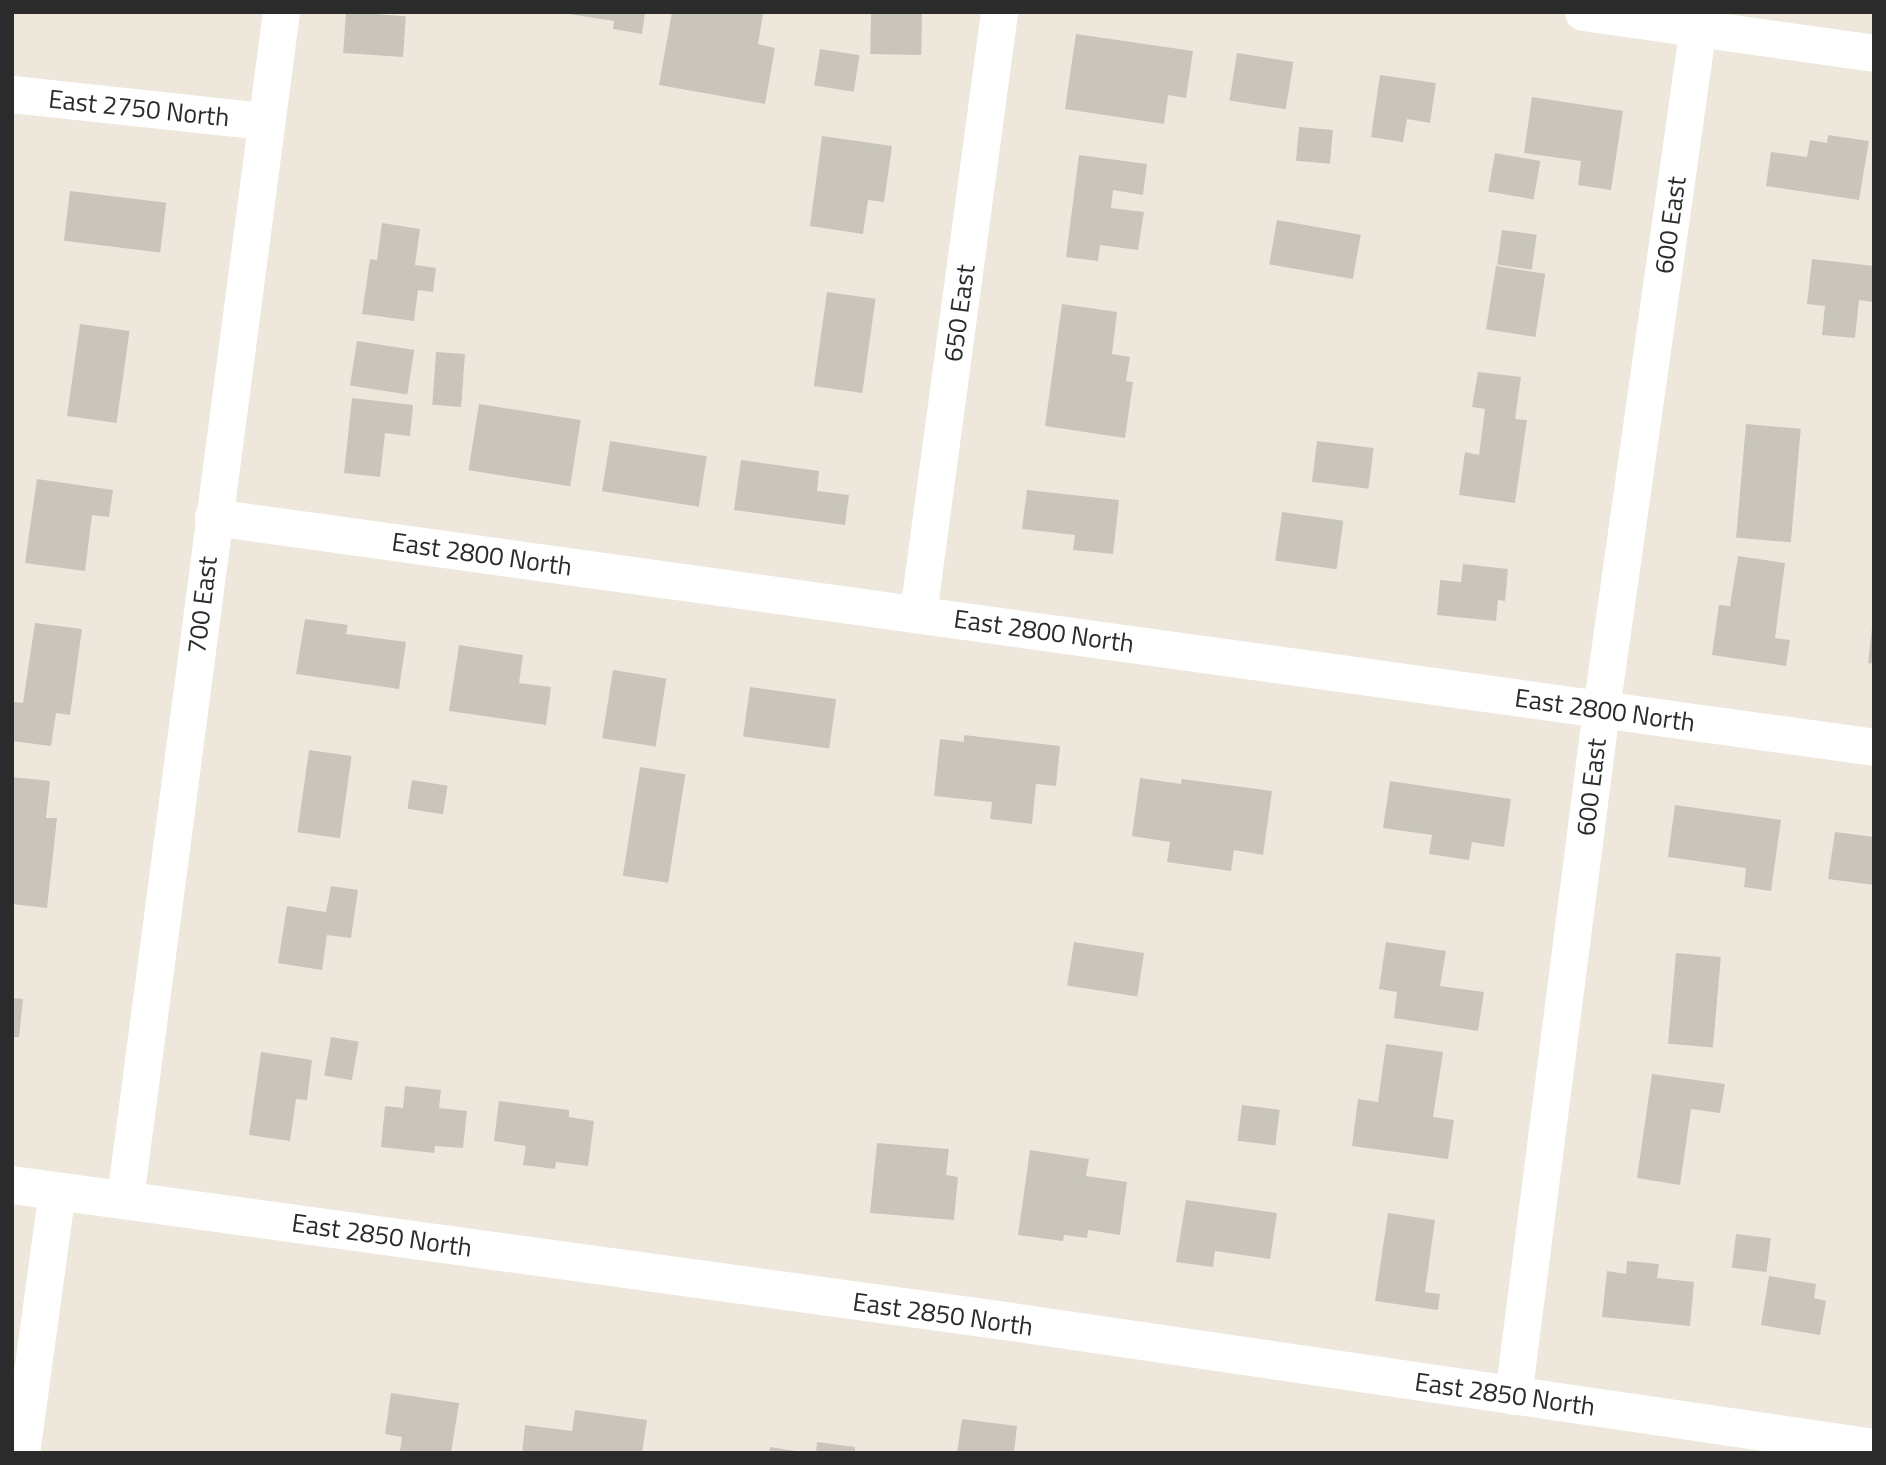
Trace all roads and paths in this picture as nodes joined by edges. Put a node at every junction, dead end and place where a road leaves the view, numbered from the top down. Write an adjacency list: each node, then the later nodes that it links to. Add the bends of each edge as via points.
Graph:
1 (281, 12): 7 (street, 700 East)
2 (999, 12): 9 (street, 650 East)
3 (1583, 12): 4 (street)
4 (1699, 21): 5 (street); 10 (street, 600 East)
5 (1874, 53)
6 (12, 94): 7 (street, East 2750 North)
7 (265, 121): 8 (street, 700 East)
8 (214, 517): 9 (street, East 2800 North); 14 (street, 700 East)
9 (918, 613): 10 (street, East 2800 North)
10 (1601, 709): 11 (street, East 2800 North); 15 (street, 600 East)
11 (1874, 747)
12 (12, 1185): 13 (street, East 2850 North)
13 (57, 1191): 14 (street, East 2850 North); 17 (street)
14 (125, 1198): 15 (street, East 2850 North)
15 (1513, 1396): 16 (street, East 2850 North)
16 (1874, 1448)
17 (21, 1453)

